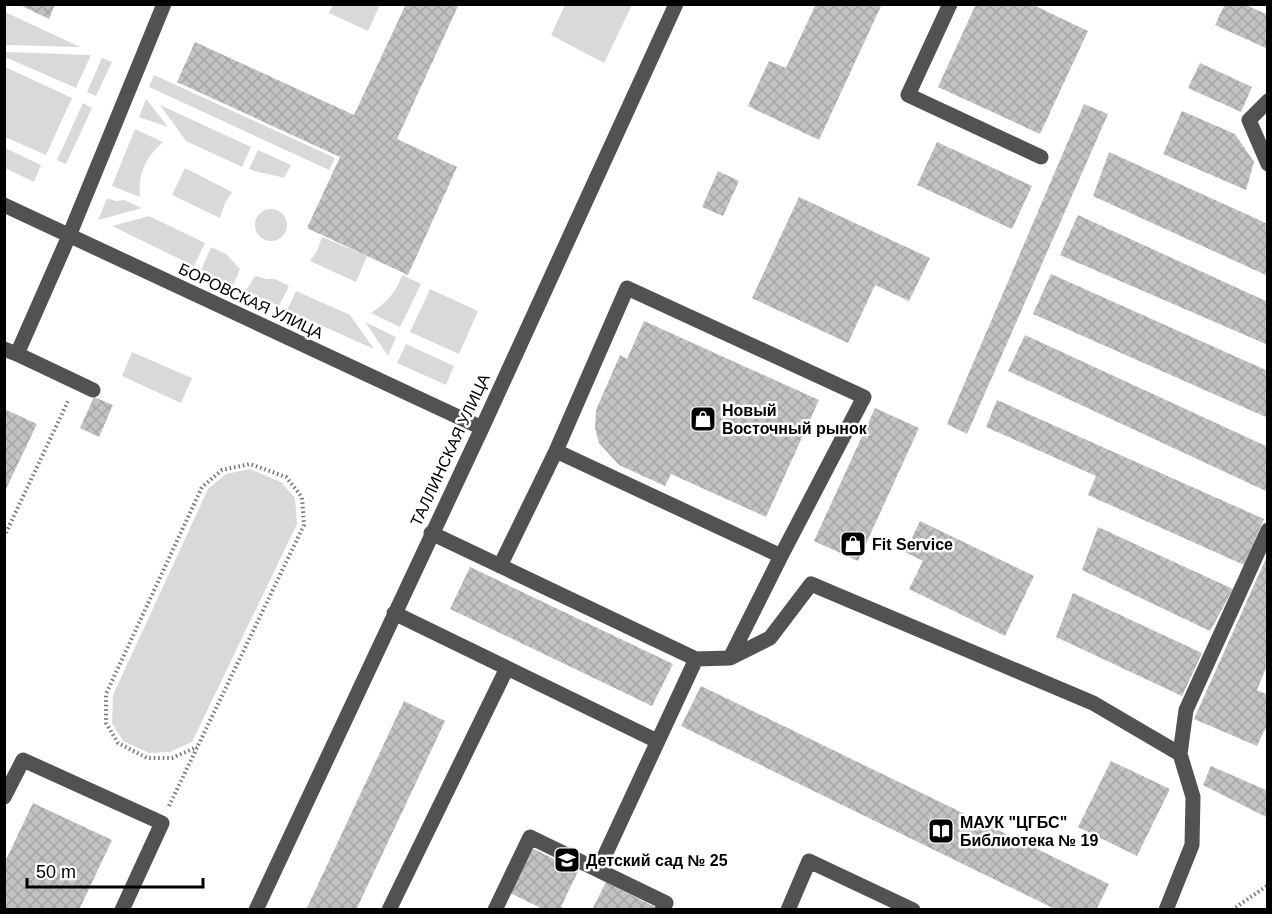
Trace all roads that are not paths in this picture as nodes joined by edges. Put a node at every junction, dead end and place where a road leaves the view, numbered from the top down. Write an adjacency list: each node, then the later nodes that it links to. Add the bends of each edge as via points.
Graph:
1 (164, 4): 8 (street)
2 (676, 4): 11 (street, ТАЛЛИНСКАЯ УЛИЦА)
3 (950, 4): 5 (street, via 908,95)
4 (1268, 101): 6 (street, via 1249,120)
5 (1041, 157)
6 (1268, 164)
7 (4, 205): 8 (street, БОРОВСКАЯ УЛИЦА)
8 (69, 236): 9 (street); 11 (street, БОРОВСКАЯ УЛИЦА)
9 (11, 351): 10 (street)
10 (93, 390)
11 (482, 428): 14 (street, ТАЛЛИНСКАЯ УЛИЦА)
12 (556, 451): 15 (street); 15 (street, via 627,288 864,397); 16 (street)
13 (1268, 530): 22 (street, via 1186,710)
14 (431, 533): 16 (street); 17 (street, ТАЛЛИНСКАЯ УЛИЦА)
15 (781, 556): 18 (street)
16 (500, 566): 19 (street)
17 (394, 613): 20 (street); 26 (street, ТАЛЛИНСКАЯ УЛИЦА)
18 (730, 658): 19 (street); 22 (street, via 770,638 811,584 1093,703)
19 (696, 659): 21 (street)
20 (507, 668): 21 (street); 27 (street)
21 (657, 741): 24 (street)
22 (1180, 754): 32 (street, via 1193,797 1192,845)
23 (4, 797): 25 (street, via 23,760 162,823)
24 (598, 870): 28 (street, via 530,837); 29 (street, via 666,903)
25 (122, 909)
26 (256, 909)
27 (389, 909)
28 (495, 909)
29 (662, 909)
30 (789, 909): 31 (street, via 809,861)
31 (913, 909)
32 (1166, 909)

